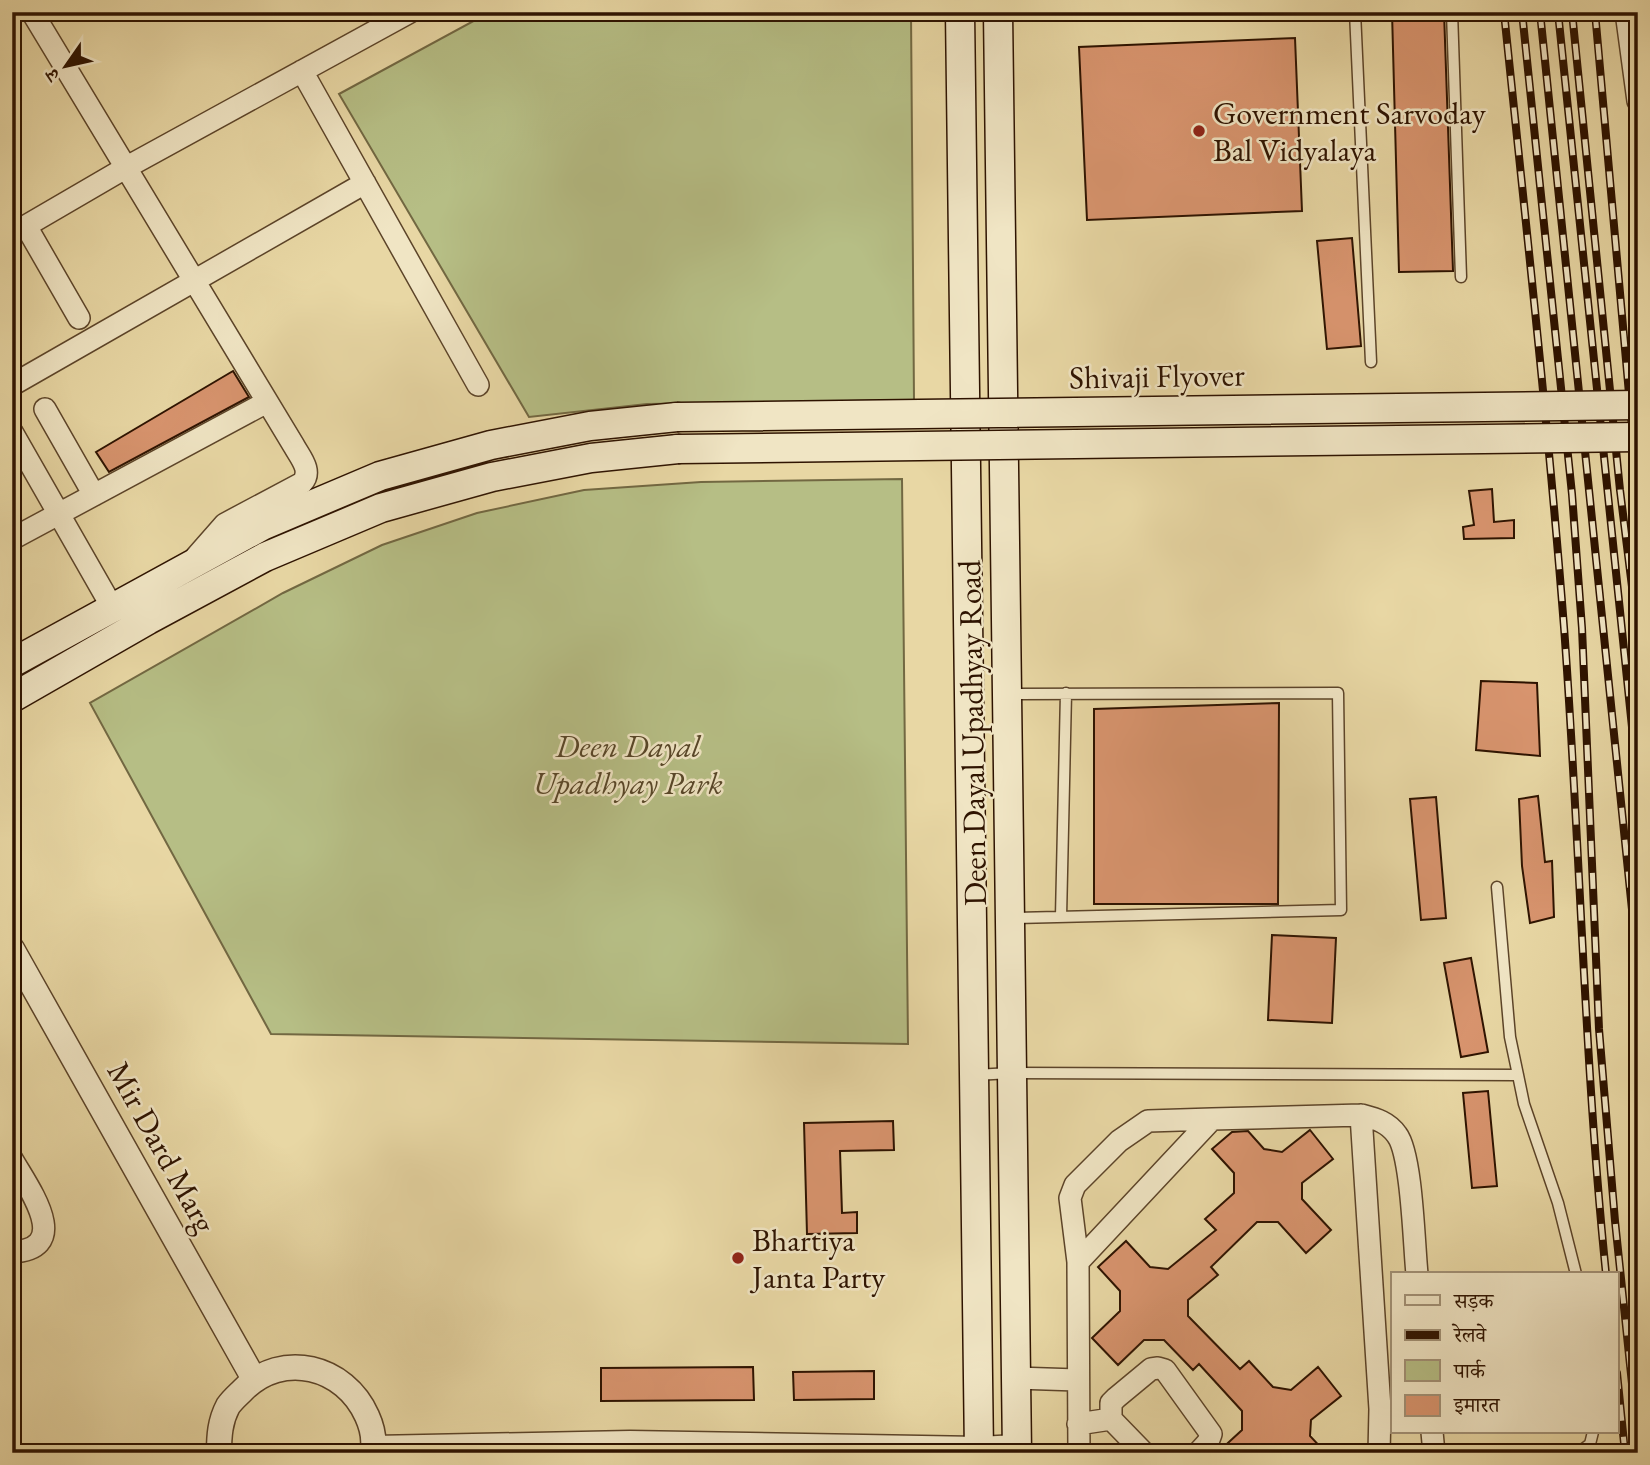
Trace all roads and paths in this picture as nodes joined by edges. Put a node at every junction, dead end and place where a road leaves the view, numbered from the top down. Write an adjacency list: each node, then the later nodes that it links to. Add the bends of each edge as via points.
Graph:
1 (32, 12): 10 (street)
2 (410, 12): 8 (street)
3 (960, 12): 38 (main road, Deen Dayal Upadhyay Road)
4 (998, 12): 31 (main road, Deen Dayal Upadhyay Road)
5 (1355, 12): 16 (lane)
6 (1452, 12): 13 (lane)
7 (1626, 12): 9 (street)
8 (302, 71): 10 (street); 11 (street)
9 (1637, 89)
10 (127, 167): 12 (street); 14 (street)
11 (365, 183): 14 (street); 18 (street)
12 (19, 230): 15 (street)
13 (1461, 277)
14 (194, 280): 17 (street); 19 (street)
15 (79, 318)
16 (1371, 362)
17 (12, 385)
18 (478, 385)
19 (267, 402): 24 (street); 27 (street, via 306,469 306,480 225,524)
20 (1638, 405): 27 (main road, Shivaji Flyover, bridge, via 677,417 590,426 491,445 380,476 264,525)
21 (45, 409): 24 (street)
22 (12, 432): 25 (street)
23 (1638, 437): 32 (main road, bridge, via 678,449 591,458 492,477 381,508 265,556)
24 (94, 495): 25 (street)
25 (59, 514): 26 (street); 28 (street)
26 (12, 539)
27 (188, 565): 28 (main road, Shivaji Flyover)
28 (112, 607): 29 (main road, Shivaji Flyover)
29 (12, 663)
30 (1066, 693): 31 (lane); 34 (lane); 34 (lane, via 1338,693 1341,910)
31 (1007, 695): 35 (main road, Deen Dayal Upadhyay Road)
32 (12, 698)
33 (1497, 887): 39 (lane, via 1510,1037)
34 (1061, 916): 35 (lane)
35 (1009, 918): 37 (main road, Deen Dayal Upadhyay Road)
36 (12, 949): 47 (street, Mir Dard Marg)
37 (1011, 1073): 38 (lane); 39 (lane); 48 (main road, Deen Dayal Upadhyay Road)
38 (974, 1075): 56 (main road, Deen Dayal Upadhyay Road)
39 (1518, 1075): 46 (lane)
40 (1361, 1115): 41 (street); 45 (street, via 1384,1121 1398,1136 1406,1156); 61 (street)
41 (1212, 1119): 44 (street); 44 (street, via 1148,1121 1119,1141 1075,1185 1070,1199)
42 (12, 1159): 43 (street, via 44,1217 45,1232 37,1244)
43 (12, 1252)
44 (1078, 1262): 49 (street)
45 (1417, 1272)
46 (1575, 1272)
47 (254, 1378): 54 (street, via 279,1368 306,1367 344,1384 362,1404 371,1424); 57 (street, via 229,1405 219,1430)
48 (1016, 1378): 49 (street); 55 (main road, Deen Dayal Upadhyay Road)
49 (1077, 1380): 51 (street)
50 (1111, 1419): 51 (street); 59 (street); 60 (street, via 1111,1403 1116,1398 1151,1369 1165,1370 1211,1434)
51 (1078, 1424): 58 (street)
52 (1432, 1434): 62 (street)
53 (1592, 1434): 63 (lane, via 1590,1444)
54 (373, 1450): 56 (street, via 631,1443)
55 (1017, 1450): 56 (street)
56 (979, 1451)
57 (219, 1453)
58 (1079, 1453)
59 (1144, 1453)
60 (1198, 1453)
61 (1379, 1453)
62 (1434, 1453)
63 (1578, 1453)

